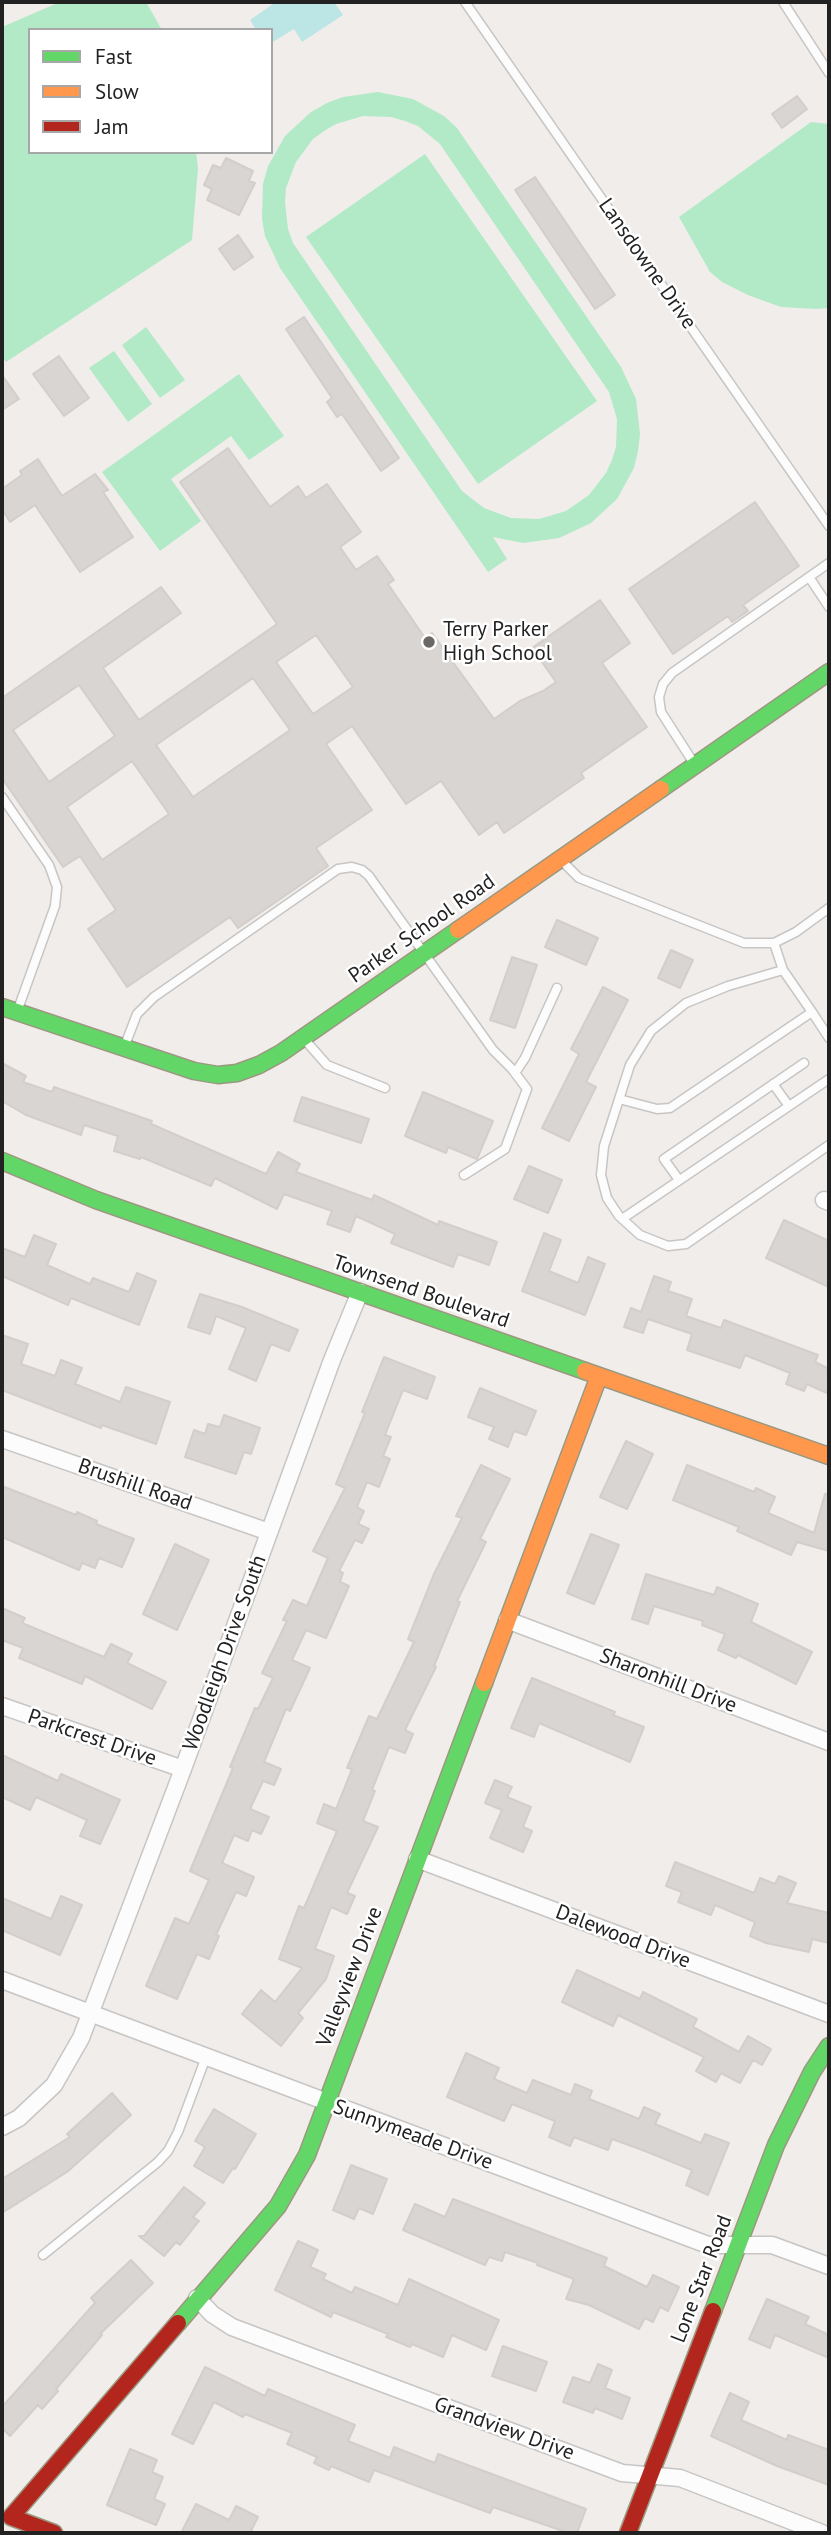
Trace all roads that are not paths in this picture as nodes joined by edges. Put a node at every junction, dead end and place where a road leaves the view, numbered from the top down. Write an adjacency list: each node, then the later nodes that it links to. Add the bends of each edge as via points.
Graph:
1 (465, 2): 4 (lane, Lansdowne Drive)
2 (783, 2): 3 (lane)
3 (829, 73)
4 (829, 526)
5 (829, 563): 6 (lane)
6 (809, 577): 7 (lane); 9 (lane, via 671,673 663,684 661,712)
7 (829, 607)
8 (829, 671): 9 (street, Parker School Road)
9 (695, 765): 11 (street, Parker School Road)
10 (2, 797): 17 (lane, via 49,865 57,887 55,906)
11 (560, 859): 13 (lane, via 579,878 744,943); 14 (street, Parker School Road)
12 (829, 908): 13 (lane)
13 (774, 943): 15 (lane)
14 (423, 954): 19 (street, Parker School Road); 21 (lane, via 369,876 362,870 338,869 153,996 137,1014); 23 (lane, via 493,1050)
15 (783, 970): 18 (lane); 27 (lane, via 686,1003 651,1031 631,1065)
16 (557, 988): 23 (lane)
17 (9, 1010): 21 (street, Parker School Road)
18 (811, 1012): 20 (lane); 27 (lane, via 670,1108)
19 (303, 1037): 21 (street, Parker School Road, via 258,1065 218,1075); 26 (lane, via 327,1065)
20 (829, 1038)
21 (124, 1048)
22 (804, 1063): 25 (lane)
23 (516, 1073): 31 (lane, via 527,1089 505,1149)
24 (829, 1079): 28 (lane)
25 (773, 1084): 28 (lane); 32 (lane, via 664,1159)
26 (385, 1088)
27 (619, 1099): 33 (lane, via 604,1146 601,1175 607,1198)
28 (789, 1106): 32 (lane)
29 (829, 1145): 33 (lane, via 686,1244 668,1246 649,1239)
30 (2, 1161): 34 (street, Townsend Boulevard, via 96,1200)
31 (464, 1175)
32 (679, 1180): 33 (lane)
33 (622, 1219)
34 (360, 1292): 35 (street, Townsend Boulevard); 38 (street, Woodleigh Drive South)
35 (599, 1376): 37 (street, Townsend Boulevard); 39 (street, Valleyview Drive)
36 (2, 1439): 38 (street, Brushill Road)
37 (829, 1456)
38 (269, 1532): 42 (street, Woodleigh Drive South)
39 (507, 1620): 41 (street, Sharonhill Drive); 43 (street, Valleyview Drive)
40 (2, 1706): 42 (street, Parkcrest Drive)
41 (829, 1742)
42 (183, 1769): 45 (street, Woodleigh Drive South)
43 (417, 1859): 46 (street, Dalewood Drive); 49 (street, Valleyview Drive)
44 (2, 1980): 45 (street, Sunnymeade Drive)
45 (91, 2014): 48 (street, Sunnymeade Drive); 50 (street, Woodleigh Drive South, via 54,2085 19,2118)
46 (829, 2014)
47 (829, 2046): 51 (street, Lone Star Road, via 776,2145)
48 (206, 2057): 49 (street, Sunnymeade Drive); 52 (lane, via 168,2151)
49 (326, 2103): 51 (street, Sunnymeade Drive, via 708,2245); 54 (street, Valleyview Drive, via 307,2155 278,2206)
50 (2, 2127)
51 (738, 2244): 53 (street, Sunnymeade Drive, via 772,2245); 55 (street, Lone Star Road)
52 (43, 2255)
53 (829, 2266)
54 (197, 2298): 55 (street, Grandview Drive, via 212,2315 232,2327 622,2473); 56 (street, Valleyview Drive, via 10,2517)
55 (650, 2476): 57 (street, Lone Star Road); 58 (street, Grandview Drive, via 680,2478)
56 (54, 2533)
57 (628, 2533)
58 (822, 2533)

